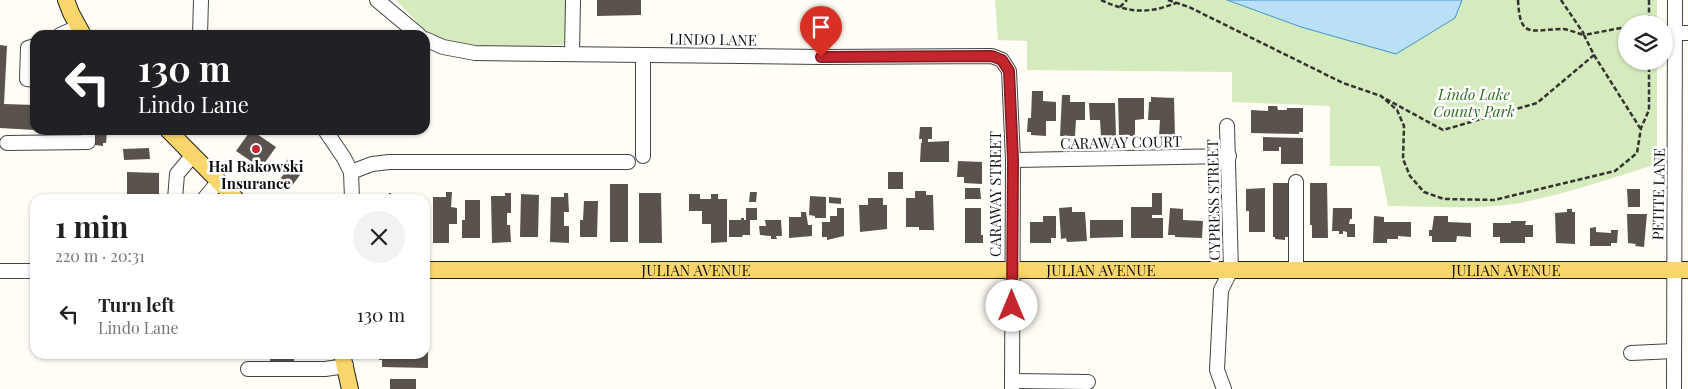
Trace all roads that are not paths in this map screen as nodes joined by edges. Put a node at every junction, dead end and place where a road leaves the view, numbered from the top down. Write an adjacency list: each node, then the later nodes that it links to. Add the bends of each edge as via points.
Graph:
1 (66, 0): 6 (main road)
2 (201, 0): 7 (street)
3 (377, 0): 8 (street)
4 (573, 0): 12 (street)
5 (1675, 0): 9 (street, PETITE LANE)
6 (79, 30)
7 (200, 30)
8 (413, 30)
9 (1681, 33): 36 (street, PETITE LANE)
10 (430, 41): 12 (street, LINDO LANE, via 474,54)
11 (30, 47): 15 (street, via 27,79)
12 (572, 54): 13 (street, LINDO LANE)
13 (644, 55): 14 (street, LINDO LANE, via 992,56); 22 (street)
14 (1002, 60): 24 (street, CARAWAY STREET, via 1009,71)
15 (30, 79)
16 (1227, 126): 23 (street, CYPRESS STREET)
17 (88, 135): 20 (street, via 88,142)
18 (173, 135): 21 (main road)
19 (328, 135): 26 (street)
20 (7, 143)
21 (193, 155): 27 (main road); 29 (street, via 177,174)
22 (643, 156)
23 (1229, 156): 24 (street, CARAWAY COURT); 34 (street, CYPRESS STREET)
24 (1013, 160): 39 (street, CARAWAY STREET)
25 (628, 162): 26 (street, via 389,162)
26 (351, 172): 32 (street)
27 (219, 182): 30 (street); 31 (main road)
28 (1296, 182): 35 (street)
29 (175, 194)
30 (208, 194)
31 (230, 194)
32 (352, 194)
33 (430, 270): 39 (main road, JULIAN AVENUE)
34 (1231, 270): 35 (main road, JULIAN AVENUE); 39 (main road, JULIAN AVENUE); 47 (street, CYPRESS STREET, via 1221,290 1217,370)
35 (1296, 270): 36 (main road, JULIAN AVENUE)
36 (1681, 270): 40 (street, PETITE LANE)
37 (0, 271): 38 (street)
38 (30, 271)
39 (1012, 271): 45 (street, CARAWAY STREET)
40 (1674, 351): 41 (street); 48 (street, PETITE LANE)
41 (1631, 352)
42 (344, 360): 43 (street, via 325,369); 46 (main road)
43 (248, 369)
44 (1088, 382): 45 (street)
45 (1012, 385)
46 (350, 389)
47 (1224, 389)
48 (1674, 389)

